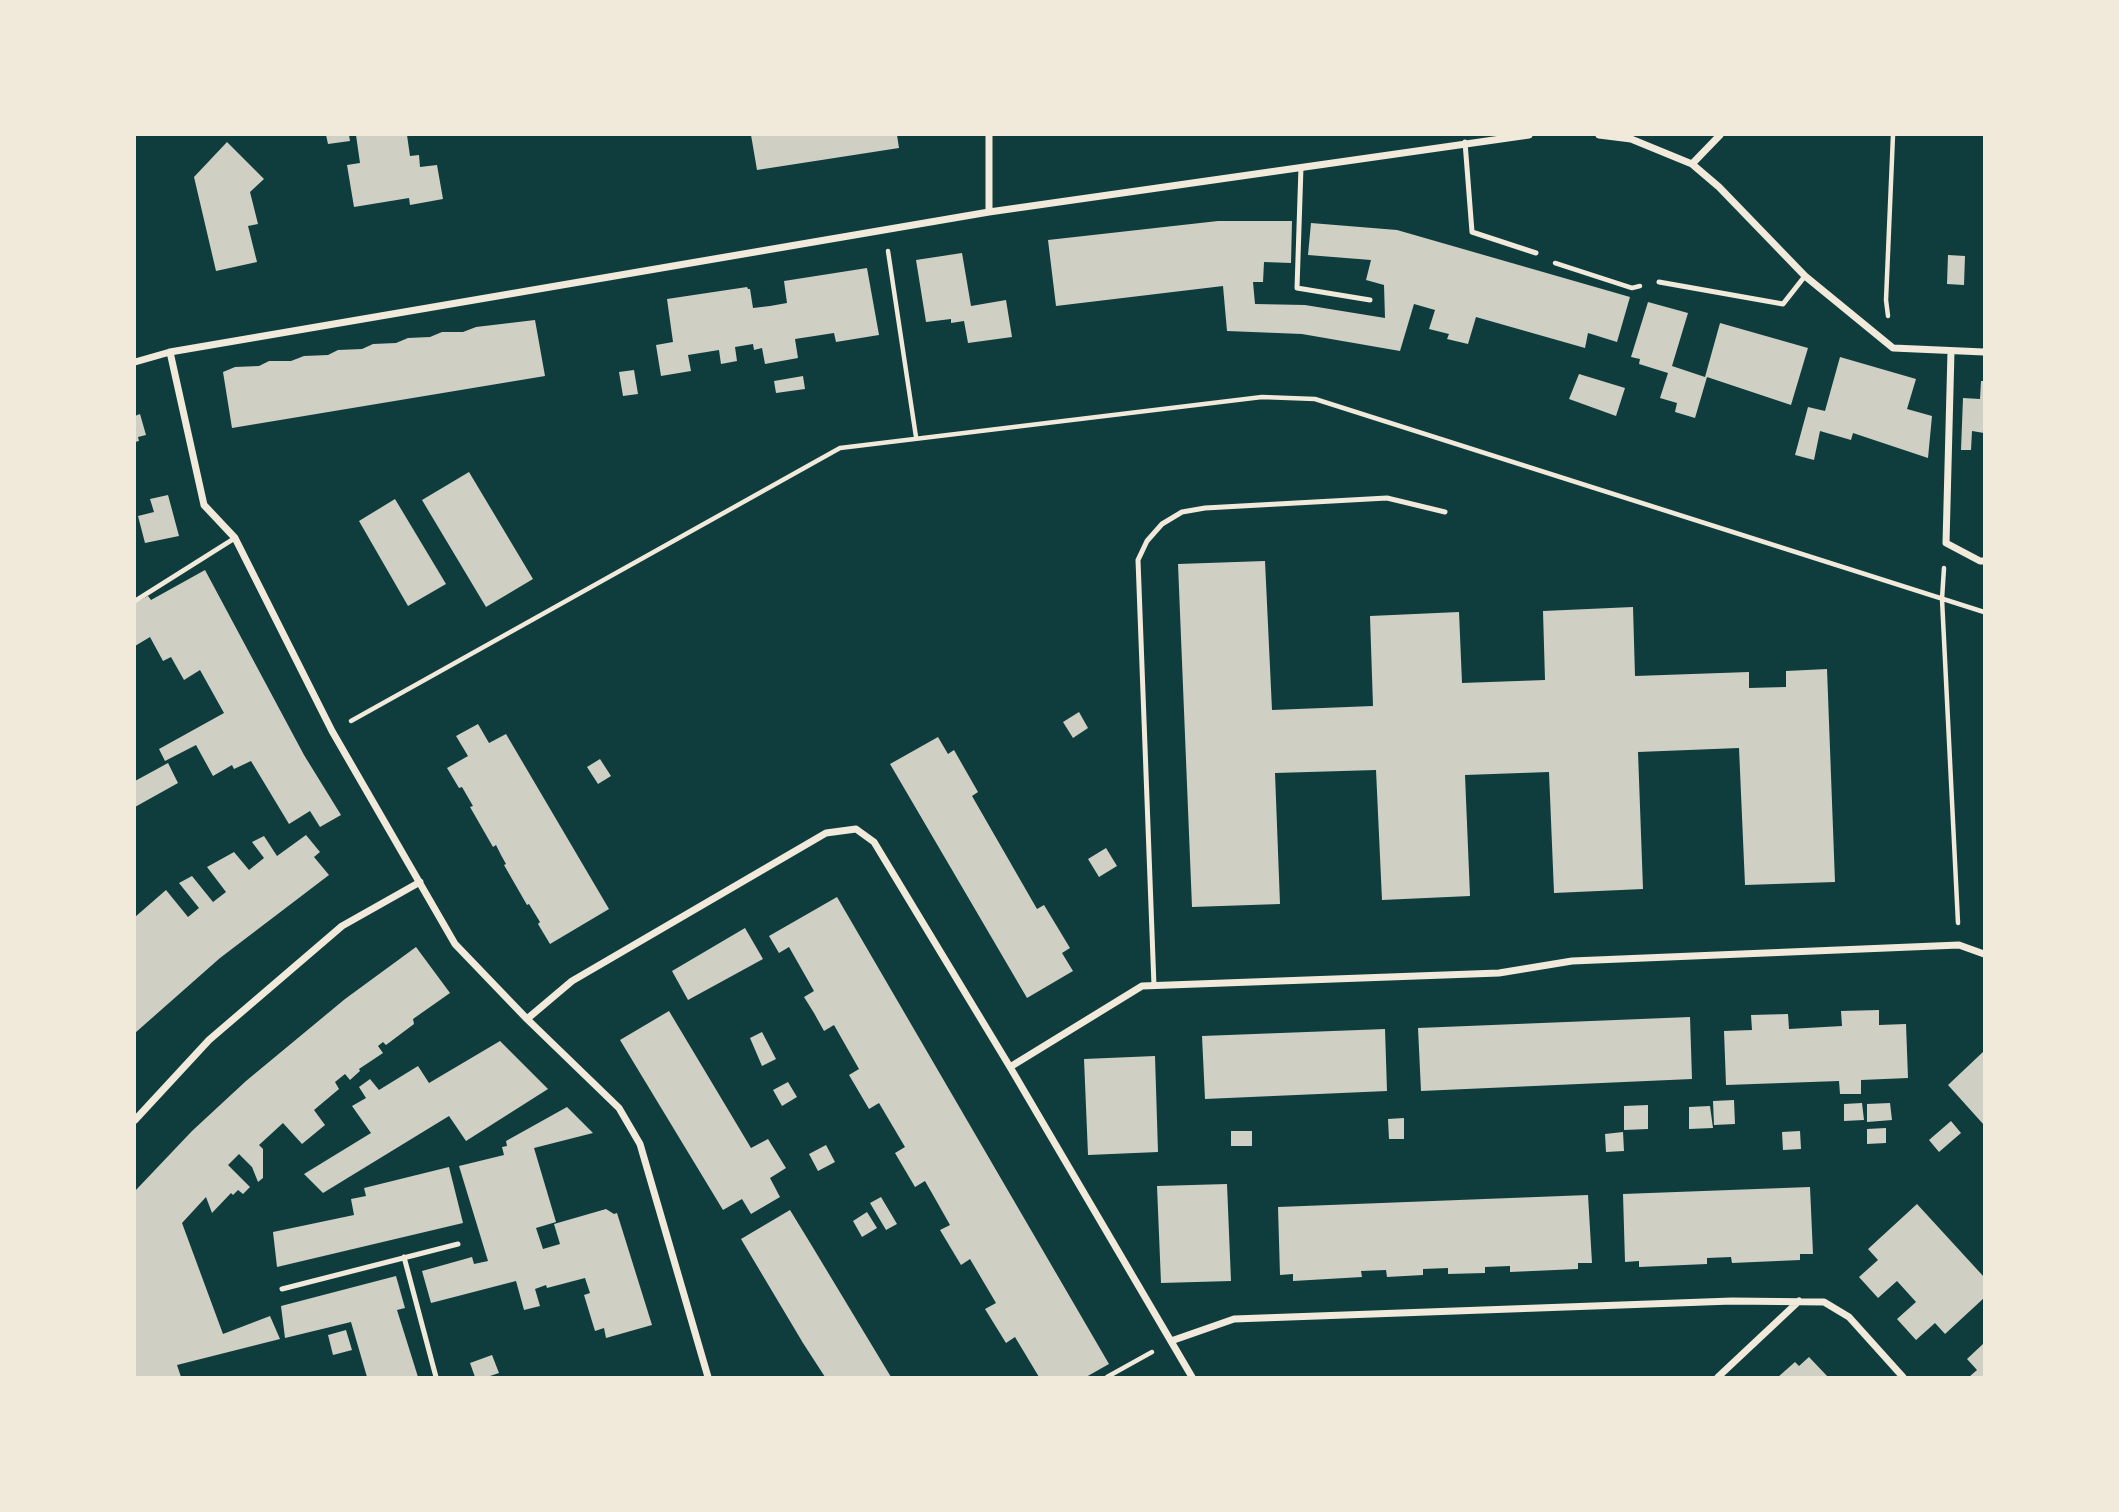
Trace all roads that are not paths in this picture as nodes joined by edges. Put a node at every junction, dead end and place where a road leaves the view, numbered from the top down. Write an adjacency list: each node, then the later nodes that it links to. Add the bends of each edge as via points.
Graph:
1 (989, 135): 8 (street)
2 (1529, 135): 5 (street)
3 (1599, 135): 6 (street, via 1631,139)
4 (1720, 135): 6 (street)
5 (1465, 142): 7 (street); 9 (lane, via 1472,232)
6 (1692, 164): 10 (street)
7 (1301, 167): 8 (street); 12 (lane, via 1297,288)
8 (989, 212): 14 (street)
9 (1536, 253)
10 (1805, 276): 11 (lane, via 1783,304); 13 (street, via 1893,348)
11 (1659, 282)
12 (1370, 300)
13 (1951, 351): 15 (street); 19 (street, via 1946,543)
14 (170, 352): 16 (street); 18 (street, via 204,505)
15 (1984, 352)
16 (135, 362)
17 (1445, 512): 23 (lane, via 1387,498 1205,508 1182,512 1162,524 1147,541 1138,560)
18 (235, 538): 20 (lane); 21 (street, via 332,732)
19 (1984, 561)
20 (135, 601)
21 (420, 882): 24 (street, via 455,944); 26 (street, via 342,926 209,1040)
22 (1984, 954): 23 (street, via 1959,945 1572,961 1499,973)
23 (1154, 986): 25 (street, via 1142,986)
24 (527, 1019): 25 (street, via 572,981 826,833 856,829 874,842); 33 (street, via 619,1108 640,1144)
25 (1010, 1067): 31 (street)
26 (135, 1120)
27 (458, 1244): 28 (lane)
28 (404, 1257): 29 (lane); 32 (lane)
29 (282, 1289)
30 (1799, 1301): 31 (street, via 1234,1319); 35 (street); 36 (street, via 1824,1302 1849,1317)
31 (1171, 1341): 34 (street)
32 (436, 1377)
33 (708, 1377)
34 (1192, 1377)
35 (1718, 1377)
36 (1903, 1377)

